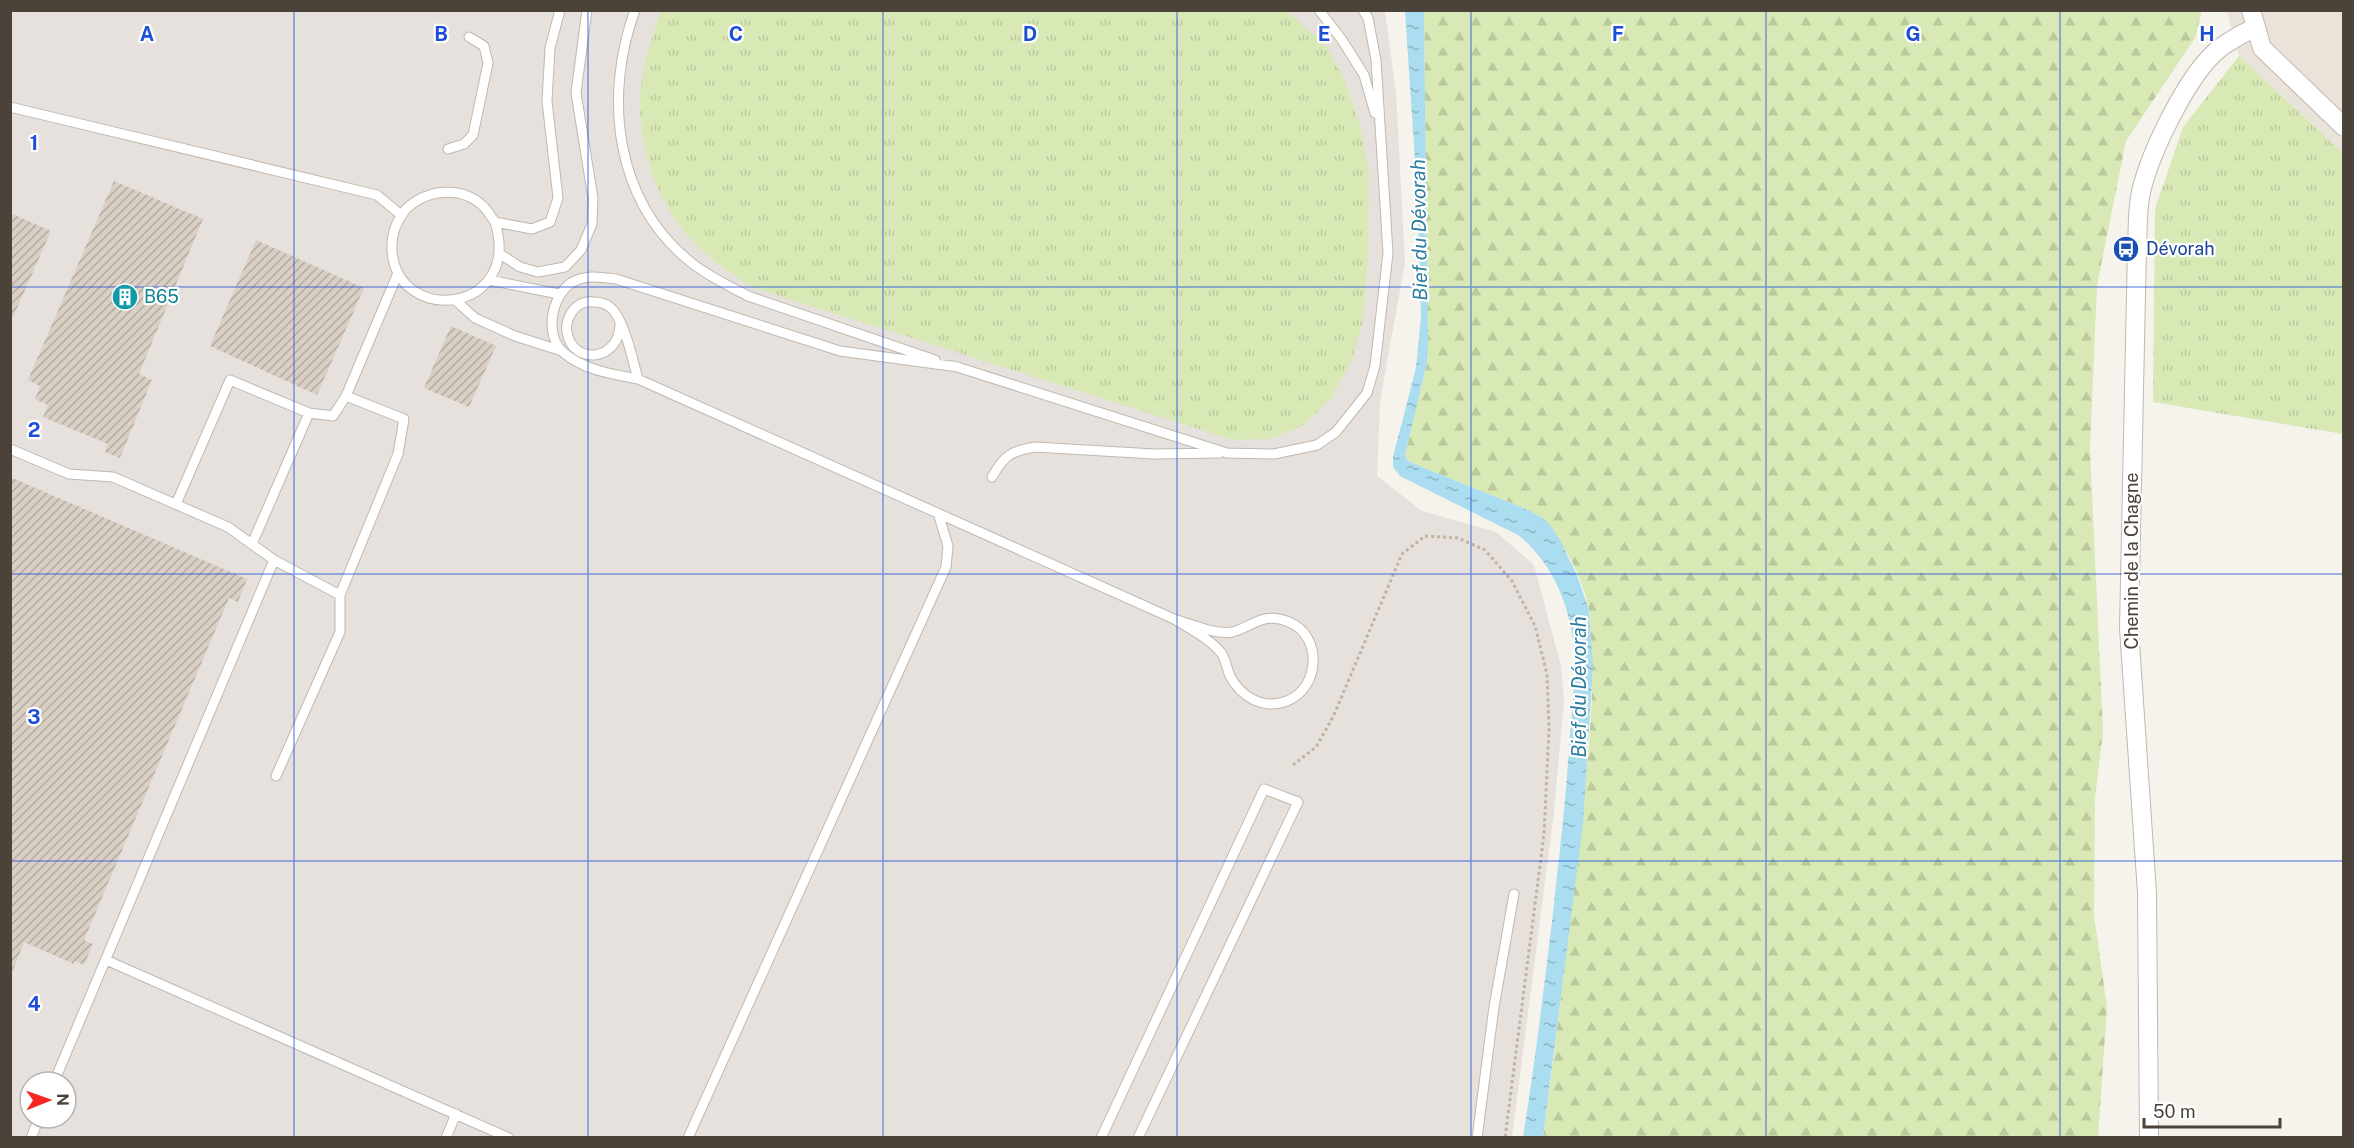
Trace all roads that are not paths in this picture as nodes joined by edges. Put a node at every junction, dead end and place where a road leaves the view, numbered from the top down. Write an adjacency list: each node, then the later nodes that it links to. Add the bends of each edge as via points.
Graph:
1 (560, 10): 13 (lane, via 550,48 547,101 558,198 550,222 532,229)
2 (587, 10): 14 (lane, via 576,93 593,198 592,224 582,250 565,267 538,272 520,267)
3 (636, 10): 21 (lane, via 621,66 620,142 644,209 665,237 692,263 748,296)
4 (1319, 10): 10 (lane, via 1364,75)
5 (1363, 10): 10 (lane, via 1376,60)
6 (2253, 19): 9 (street, via 2262,48); 45 (street, Chemin de la Chagne, via 2218,50 2172,113 2141,193 2129,628 2147,893)
7 (469, 37): 11 (lane, via 484,46 488,63 473,135 464,144)
8 (10, 107): 12 (lane, via 377,195)
9 (2343, 127)
10 (1380, 130): 26 (lane, via 1388,253 1375,366 1367,393 1336,432 1317,446 1274,454)
11 (448, 149)
12 (401, 215): 13 (lane, via 414,202 431,194 450,192 468,196 484,207); 15 (lane, via 391,244)
13 (495, 222): 14 (lane)
14 (500, 254): 16 (lane)
15 (398, 273): 18 (lane, via 421,295); 23 (lane)
16 (489, 279): 17 (lane); 18 (lane, via 480,289)
17 (559, 294): 20 (lane, via 552,314 554,334); 21 (lane, via 572,282 592,276 616,279 840,351)
18 (455, 300): 20 (lane, via 475,318)
19 (620, 322): 19 (lane, via 610,306 588,301 577,306 569,317 569,340 583,353 603,354 617,342); 22 (lane)
20 (562, 351): 22 (lane, via 597,370)
21 (957, 367): 26 (lane)
22 (638, 379): 29 (lane)
23 (346, 396): 24 (lane, via 333,416); 32 (lane, via 404,419 398,454)
24 (309, 413): 28 (lane, via 230,380); 30 (lane)
25 (10, 448): 28 (lane, via 69,474 113,477)
26 (1227, 453): 27 (lane, via 1154,454 1035,447 1016,450 1001,461)
27 (992, 477)
28 (176, 504): 30 (lane, via 228,527)
29 (938, 513): 33 (lane); 41 (lane, via 948,546 946,567)
30 (252, 544): 31 (lane)
31 (274, 560): 32 (lane); 36 (lane)
32 (339, 595): 34 (lane, via 340,632)
33 (1174, 619): 33 (lane, via 1232,632 1270,618 1289,622 1304,633 1312,647 1311,678 1288,701 1258,703 1240,692 1212,643)
34 (276, 776)
35 (1515, 894): 44 (lane, via 1494,1008)
36 (106, 960): 37 (lane); 38 (lane)
37 (59, 1070)
38 (456, 1114): 39 (lane); 40 (lane)
39 (446, 1137)
40 (509, 1137)
41 (688, 1137)
42 (1101, 1137): 43 (lane, via 1264,789 1298,802)
43 (1138, 1137)
44 (1477, 1137)
45 (2150, 1137)

